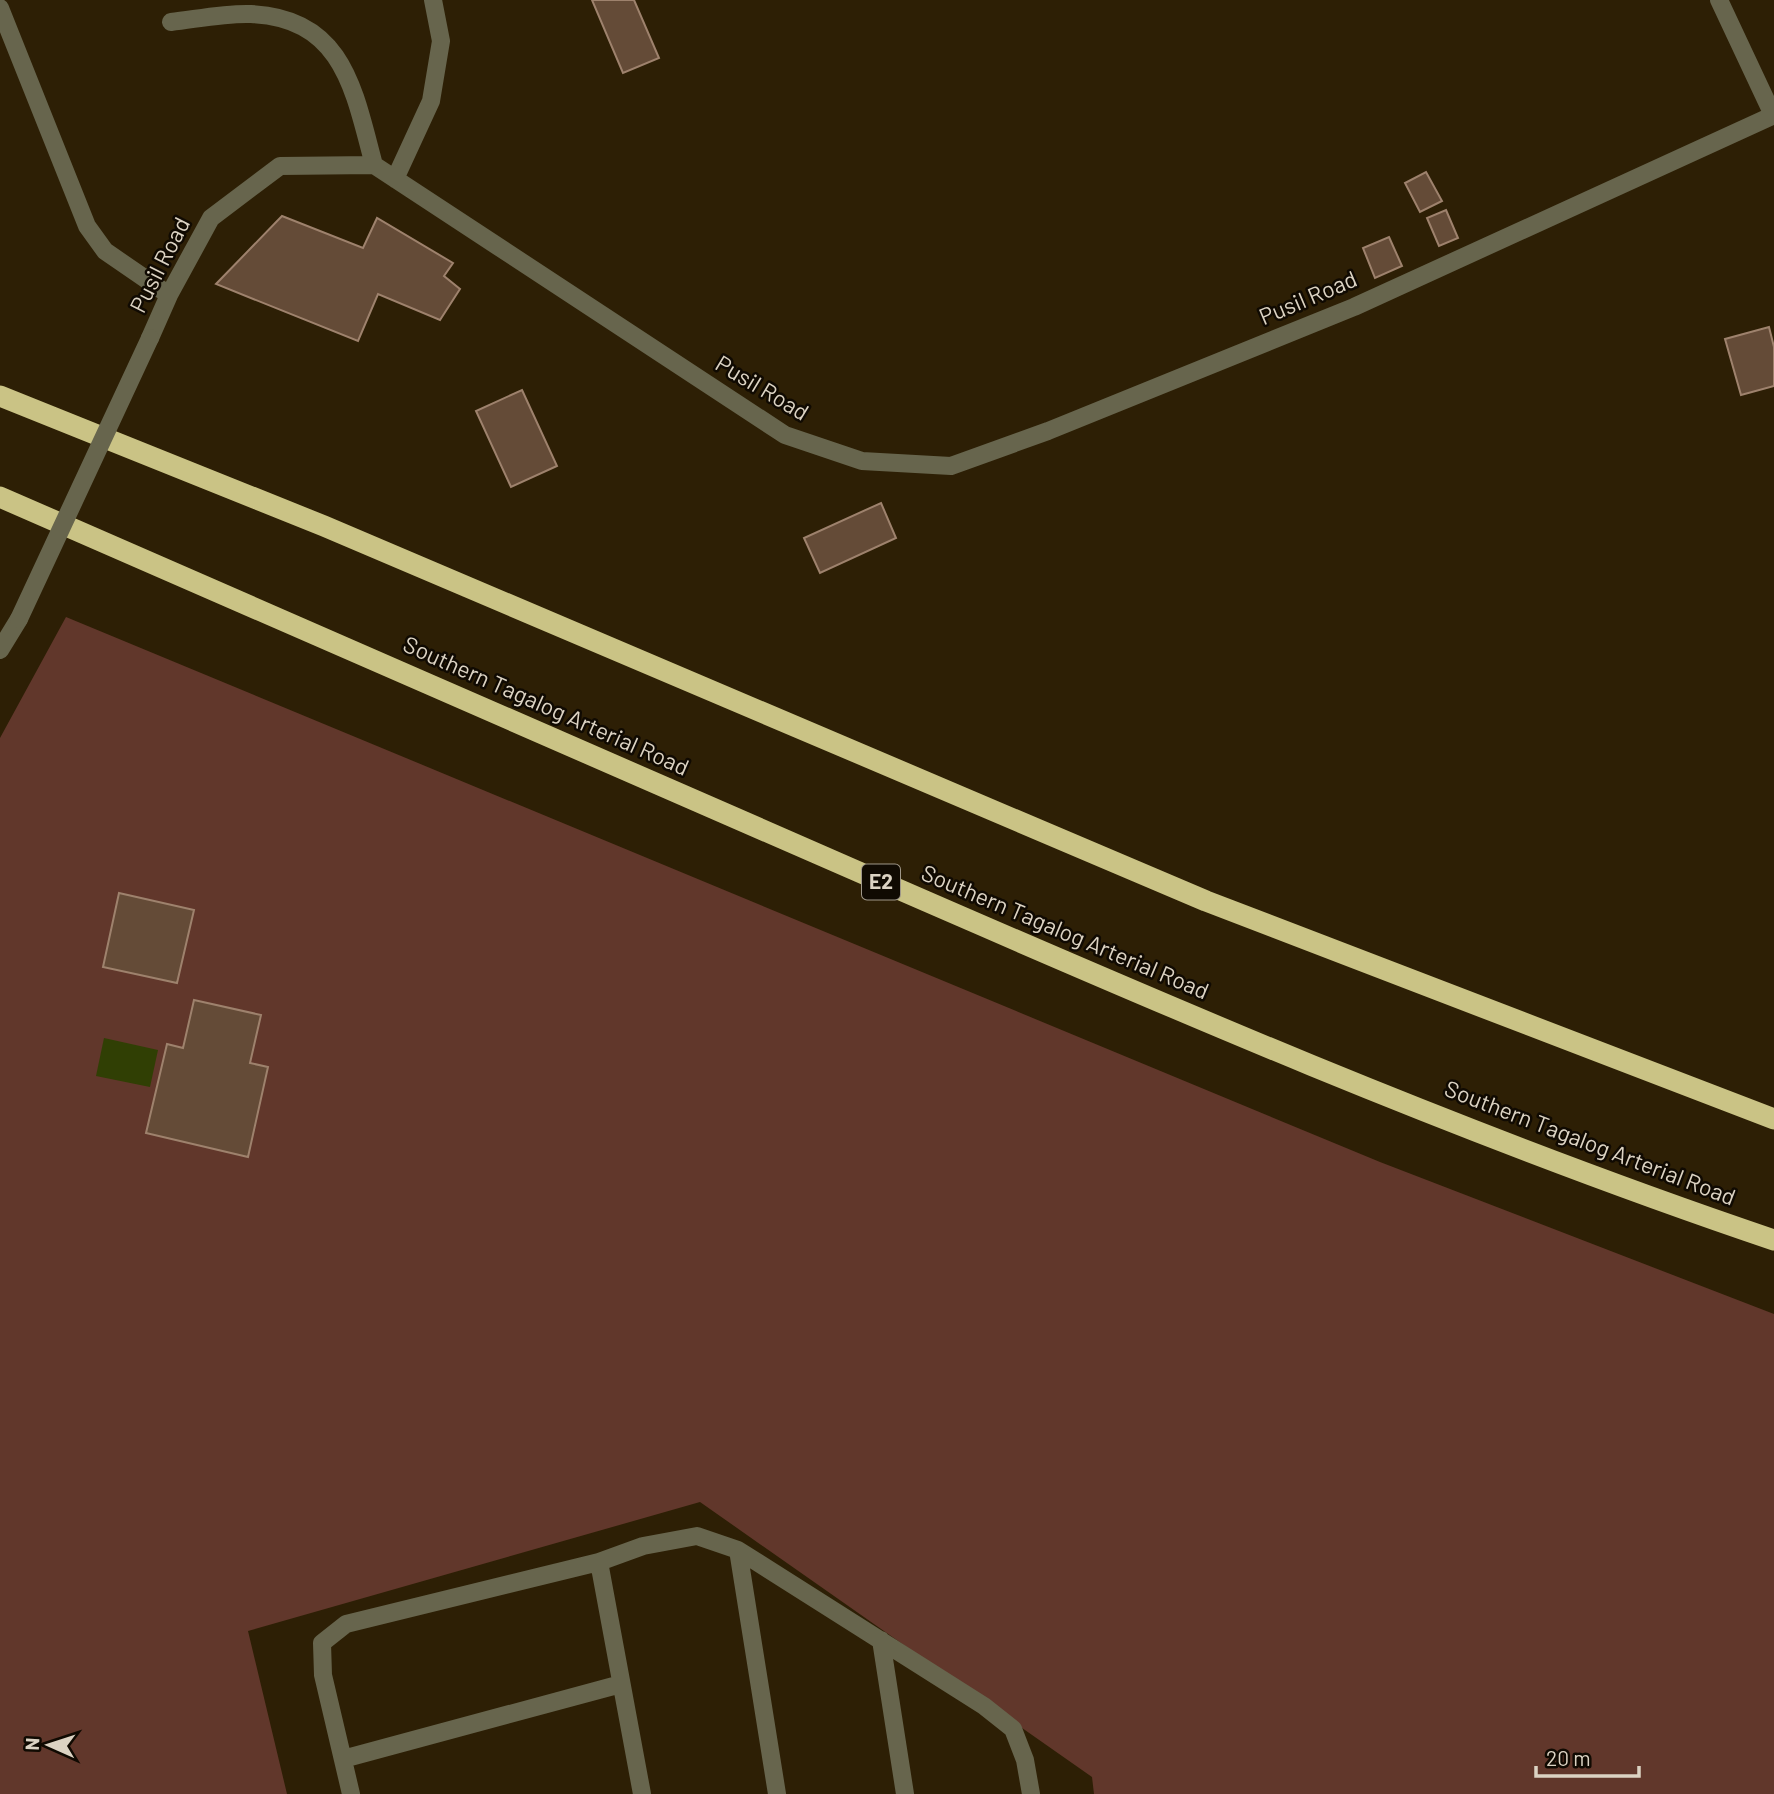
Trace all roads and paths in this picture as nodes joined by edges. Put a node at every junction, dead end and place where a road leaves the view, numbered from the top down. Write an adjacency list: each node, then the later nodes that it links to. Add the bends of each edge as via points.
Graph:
1 (433, 0): 7 (street, via 441,41 431,100)
2 (1719, 0): 5 (street)
3 (0, 8): 8 (street, via 87,226 105,251)
4 (171, 22): 6 (street, via 250,14 292,20 320,36 354,90)
5 (1773, 115): 7 (street, Pusil Road, via 1354,307 951,466 862,461 785,435)
6 (374, 165): 7 (street, Pusil Road); 8 (street, Pusil Road, via 280,166 211,218)
7 (395, 179)
8 (169, 295): 11 (street, Pusil Road, bridge, via 19,619)
9 (0, 396): 12 (highway, via 324,526 1206,901)
10 (0, 497): 13 (highway, Southern Tagalog Arterial Road / E2, via 1111,982 1550,1158)
11 (0, 650)
12 (1774, 1119)
13 (1774, 1240)
14 (738, 1550): 15 (street, via 697,1535 643,1546); 16 (street); 21 (street)
15 (599, 1562): 17 (street); 18 (street, via 346,1623 322,1643 323,1675)
16 (881, 1640): 22 (street); 23 (street, via 1013,1729)
17 (621, 1684): 18 (street); 20 (street)
18 (343, 1759): 19 (street)
19 (351, 1794)
20 (642, 1794)
21 (778, 1794)
22 (905, 1794)
23 (1031, 1794)

